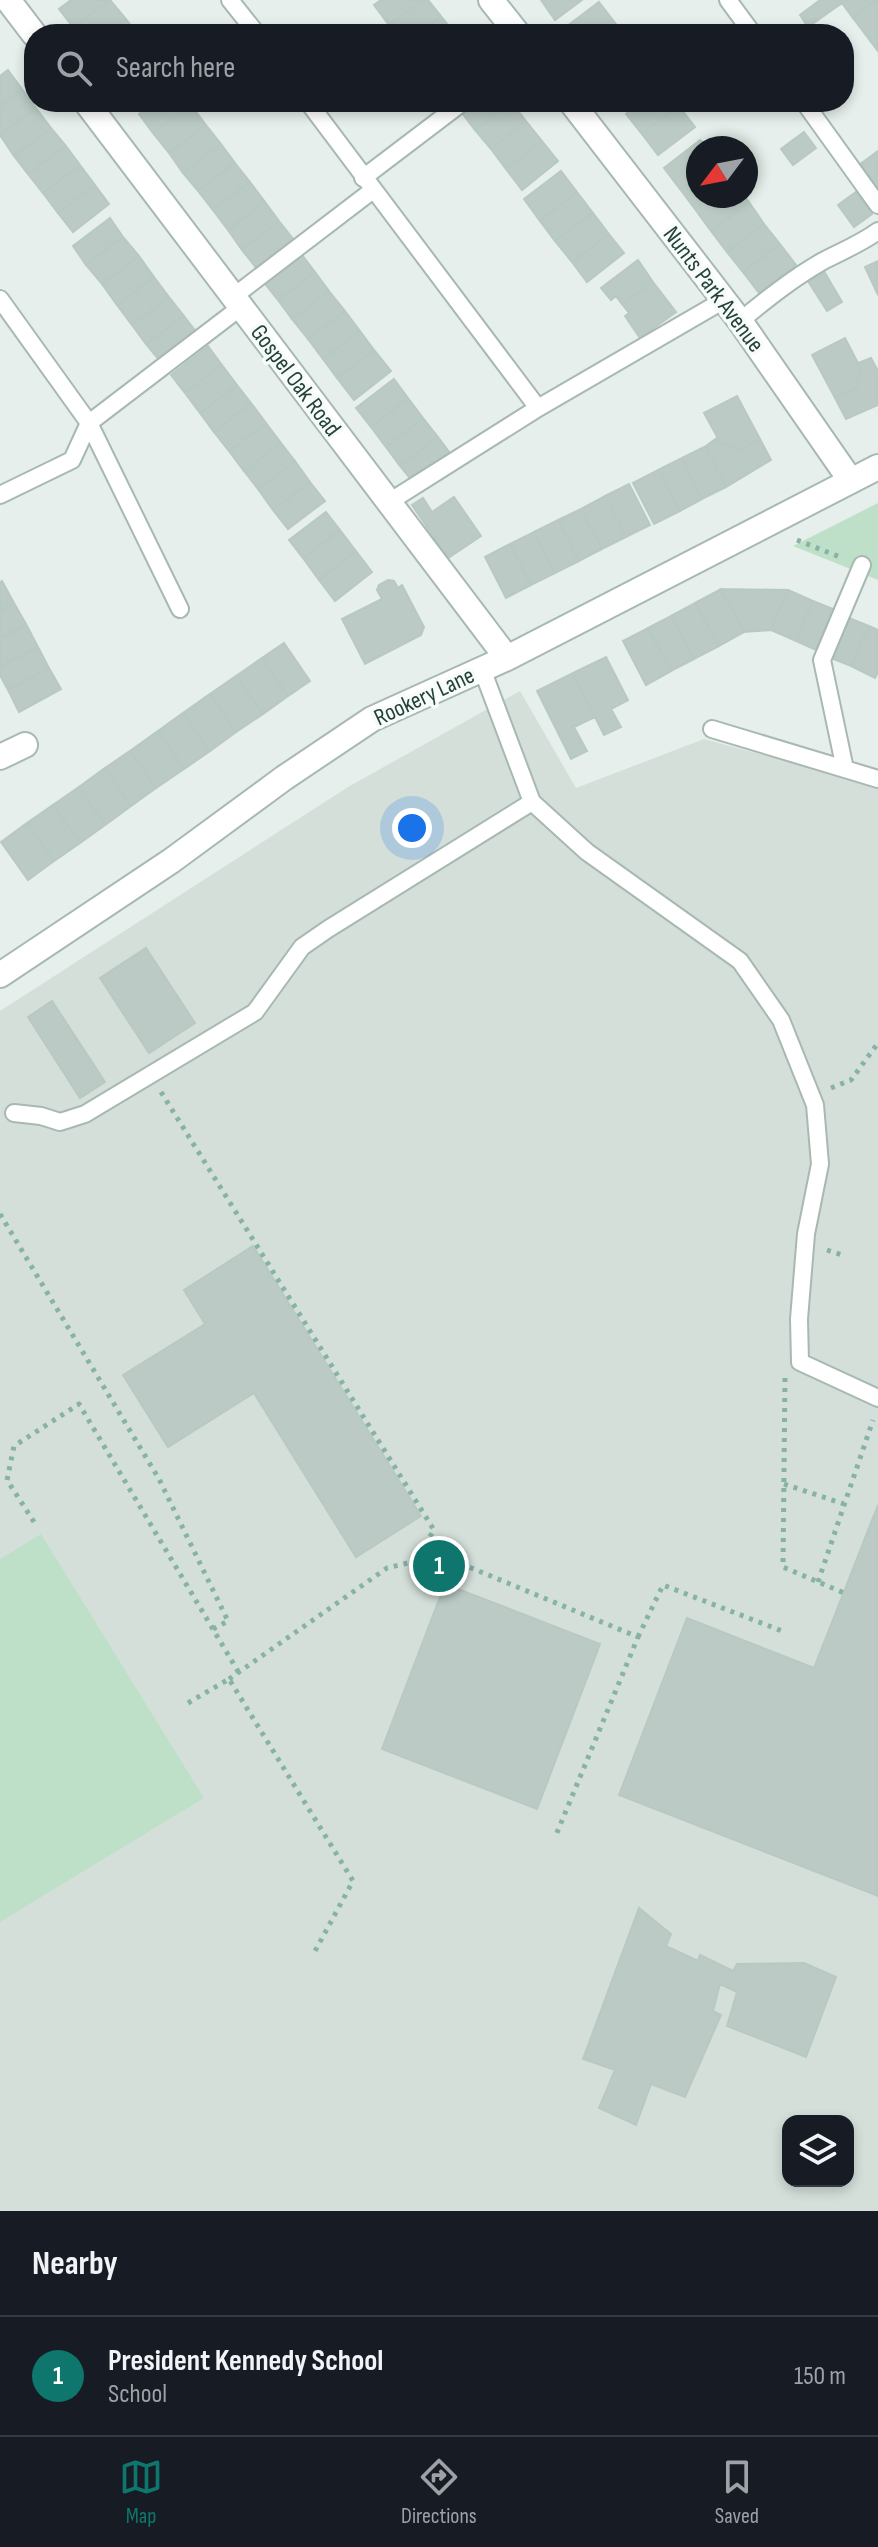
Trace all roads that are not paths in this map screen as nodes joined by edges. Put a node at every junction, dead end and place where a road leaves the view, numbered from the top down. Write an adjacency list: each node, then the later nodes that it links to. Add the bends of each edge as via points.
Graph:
1 (8, 0): 5 (street)
2 (230, 0): 6 (lane)
3 (491, 0): 7 (street)
4 (728, 0): 8 (lane)
5 (26, 24)
6 (249, 24)
7 (510, 24)
8 (746, 24)
9 (94, 112): 19 (street, Gospel Oak Road)
10 (315, 112): 14 (lane)
11 (451, 112): 14 (lane)
12 (579, 112): 18 (street, Nunts Park Avenue)
13 (811, 112): 15 (lane)
14 (368, 184): 19 (lane); 21 (lane)
15 (878, 205)
16 (878, 231): 20 (lane, via 779,289)
17 (0, 299): 22 (lane)
18 (724, 300): 20 (street, Nunts Park Avenue); 21 (lane)
19 (237, 302): 22 (lane); 26 (street, Gospel Oak Road)
20 (740, 321): 24 (street, Nunts Park Avenue)
21 (538, 408): 26 (lane)
22 (89, 423): 25 (lane, via 72,460); 28 (lane)
23 (878, 467): 24 (street, Rookery Lane)
24 (851, 481): 29 (street, Rookery Lane)
25 (0, 495)
26 (389, 502): 29 (street, Gospel Oak Road)
27 (862, 565): 34 (lane, via 822,660)
28 (180, 609)
29 (507, 658): 30 (street, Rookery Lane)
30 (482, 669): 36 (lane); 37 (street, Rookery Lane, via 372,719)
31 (712, 729): 34 (lane)
32 (25, 745): 33 (street)
33 (0, 757)
34 (845, 769): 35 (lane)
35 (878, 779)
36 (532, 802): 38 (lane, via 302,947 255,1012 85,1114 60,1122); 39 (lane, via 587,852 740,961 781,1020 815,1105 820,1164 806,1234 800,1362)
37 (0, 975)
38 (14, 1113)
39 (878, 1398)

